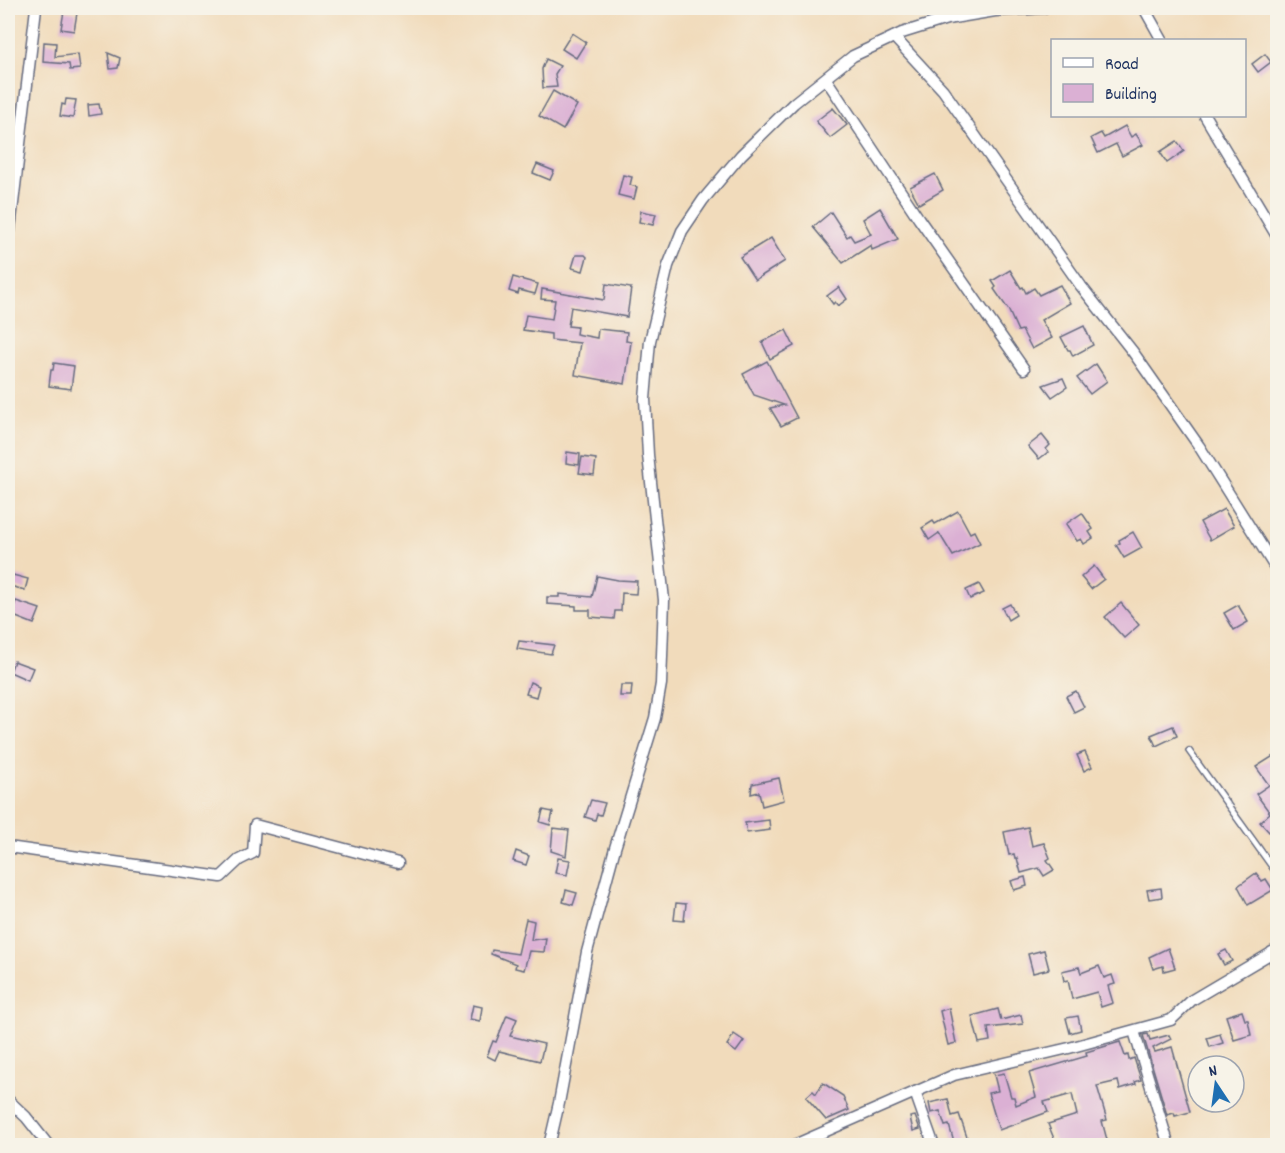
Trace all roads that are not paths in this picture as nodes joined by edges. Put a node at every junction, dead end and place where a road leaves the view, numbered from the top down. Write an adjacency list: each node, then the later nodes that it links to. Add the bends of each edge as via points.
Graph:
1 (36, 8): 9 (street)
2 (1044, 8): 4 (street, via 947,19)
3 (1144, 8): 5 (street)
4 (894, 37): 6 (street, via 853,56); 11 (street, via 943,90 1132,352 1199,446)
5 (1161, 39)
6 (826, 79): 10 (street); 22 (street, via 794,103 703,200 682,231 668,266 650,341 645,399 664,600 661,684 655,718 587,952)
7 (1206, 117): 8 (street)
8 (1278, 238)
9 (8, 246)
10 (1024, 369)
11 (1278, 572)
12 (1189, 751): 15 (lane)
13 (8, 847): 14 (street, via 221,877 239,860 254,853 255,825)
14 (398, 863)
15 (1278, 875)
16 (1275, 950): 17 (street); 18 (street, via 1192,1000 1171,1020)
17 (1278, 969)
18 (1134, 1031): 19 (street, via 954,1075); 25 (street)
19 (915, 1092): 23 (street); 24 (street)
20 (8, 1100): 21 (street)
21 (49, 1146)
22 (549, 1146)
23 (792, 1146)
24 (934, 1146)
25 (1169, 1146)

